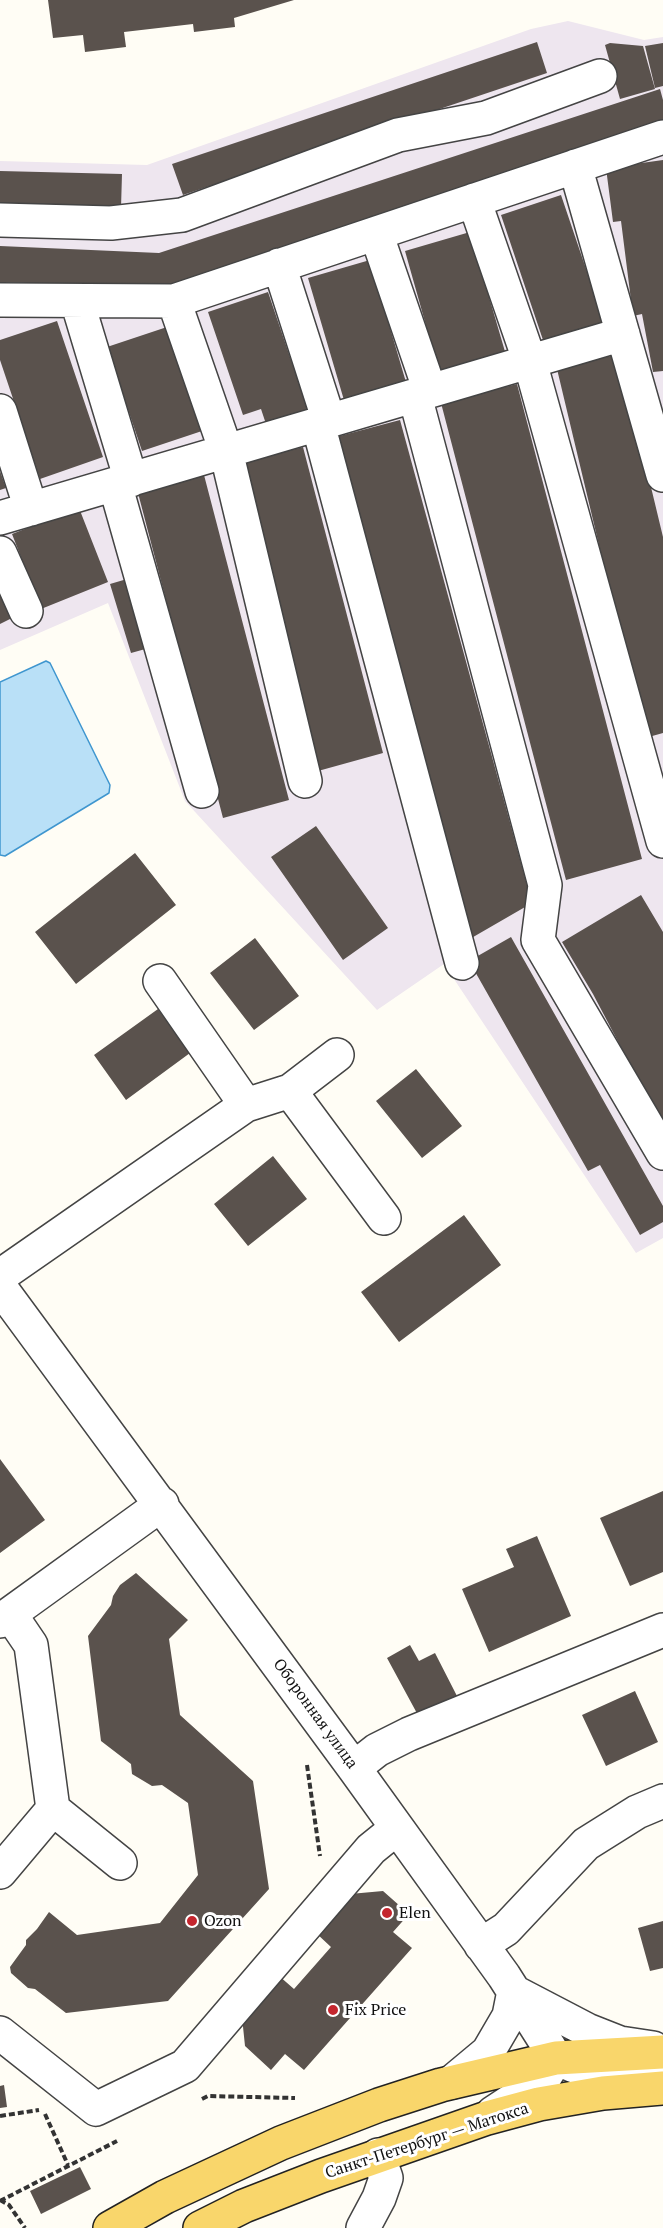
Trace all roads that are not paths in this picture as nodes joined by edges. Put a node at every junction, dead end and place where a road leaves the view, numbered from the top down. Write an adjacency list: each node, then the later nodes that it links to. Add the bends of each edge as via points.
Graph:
1 (600, 76): 5 (street, via 486,118 398,135 182,215 111,223)
2 (663, 136): 3 (street)
3 (575, 166): 4 (street); 11 (street)
4 (474, 200): 6 (street); 12 (street)
5 (0, 220)
6 (376, 233): 7 (street); 13 (street)
7 (279, 265): 10 (street); 15 (street)
8 (0, 300): 9 (street)
9 (77, 301): 10 (street); 18 (street)
10 (174, 301): 16 (street)
11 (622, 334): 12 (street); 17 (street)
12 (530, 362): 13 (street); 23 (street)
13 (422, 393): 15 (street); 32 (street, via 545,885 538,939)
14 (0, 411): 19 (street)
15 (323, 422): 16 (street); 27 (street)
16 (226, 451): 18 (street); 24 (street)
17 (663, 475)
18 (123, 482): 19 (street); 25 (street)
19 (31, 509): 20 (street)
20 (0, 518)
21 (0, 553): 22 (street)
22 (26, 611)
23 (654, 773): 26 (street)
24 (305, 781)
25 (202, 791)
26 (663, 841)
27 (462, 963)
28 (160, 981): 31 (street)
29 (337, 1055): 30 (street)
30 (290, 1091): 31 (street); 33 (street)
31 (246, 1106): 34 (street)
32 (663, 1152)
33 (384, 1218)
34 (0, 1276)
35 (0, 1287): 36 (street, Оборонная улица)
36 (162, 1504): 37 (street); 39 (street, Оборонная улица)
37 (5, 1617): 41 (street, via 31,1644)
38 (663, 1630): 39 (street, via 409,1734 377,1750)
39 (354, 1768): 42 (street, Оборонная улица)
40 (663, 1801): 45 (street, via 637,1812 586,1845 506,1929)
41 (53, 1809): 43 (street); 44 (street)
42 (397, 1828): 45 (street, Оборонная улица); 47 (street, via 371,1849 185,2066 96,2109)
43 (120, 1863)
44 (0, 1872)
45 (481, 1946): 46 (street, Оборонная улица)
46 (514, 1991): 48 (street, via 587,2031 620,2043); 49 (street, Оборонная улица); 51 (street, via 509,2016 488,2052)
47 (0, 2033)
48 (663, 2050): 49 (main road)
49 (556, 2058): 50 (street, via 595,2069 645,2068); 51 (main road); 53 (street, via 543,2080)
50 (663, 2072)
51 (452, 2082): 55 (main road, via 281,2143 165,2197)
52 (663, 2088): 53 (main road, Санкт-Петербург — Матокса, via 538,2104)
53 (487, 2118): 54 (main road, Санкт-Петербург — Матокса)
54 (378, 2155): 56 (main road, Санкт-Петербург — Матокса, via 244,2206); 57 (street, via 386,2178)
55 (110, 2228)
56 (200, 2228)
57 (363, 2228)

